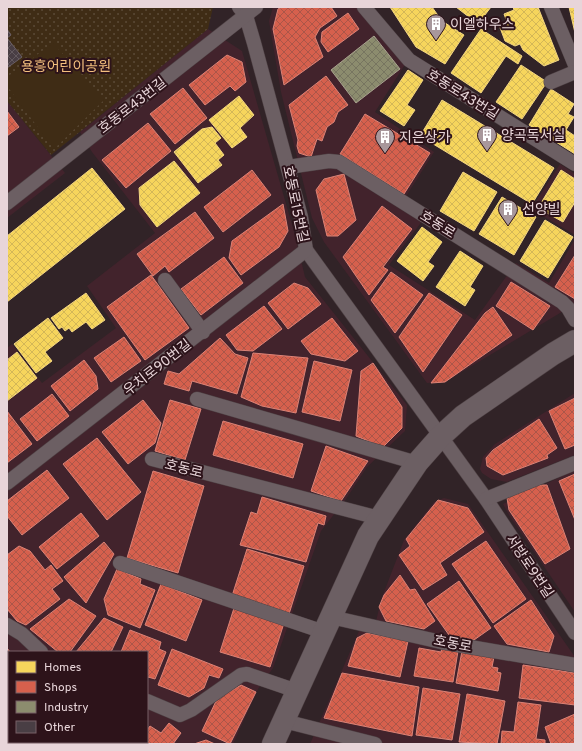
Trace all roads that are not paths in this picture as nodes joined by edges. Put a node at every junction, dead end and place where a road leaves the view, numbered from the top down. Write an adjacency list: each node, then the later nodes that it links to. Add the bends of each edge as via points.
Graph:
1 (364, 7): 7 (lane, 호동로43번길, via 409,60)
2 (551, 7): 4 (lane)
3 (247, 10): 8 (lane, 호동로15번길); 9 (lane, 호동로43번길)
4 (575, 65)
5 (575, 72): 6 (lane)
6 (551, 82)
7 (575, 164)
8 (288, 166): 10 (lane, 호동로15번길, via 301,217); 12 (lane, 호동로, via 329,160 339,162 562,302)
9 (7, 203)
10 (306, 250): 13 (lane, 우치로90번길); 16 (lane, 호동로15번길)
11 (165, 280): 13 (lane)
12 (575, 320)
13 (203, 332): 20 (lane, 우치로90번길)
14 (575, 341): 16 (street, via 463,416)
15 (197, 398): 18 (lane)
16 (440, 437): 18 (street); 21 (lane, 서방로9번길)
17 (152, 460): 22 (lane, 호동로)
18 (417, 462): 22 (street)
19 (575, 463): 21 (lane)
20 (7, 483)
21 (486, 499): 26 (lane, 서방로9번길)
22 (379, 518): 25 (street, via 362,549)
23 (120, 562): 25 (lane, 호동로)
24 (7, 625): 27 (lane, via 22,634)
25 (328, 625): 28 (lane, 호동로); 29 (street)
26 (575, 633)
27 (40, 651)
28 (575, 665)
29 (297, 691): 30 (lane, via 241,674 180,715); 31 (street)
30 (148, 704)
31 (284, 721): 32 (street); 33 (lane)
32 (273, 744)
33 (375, 744)

